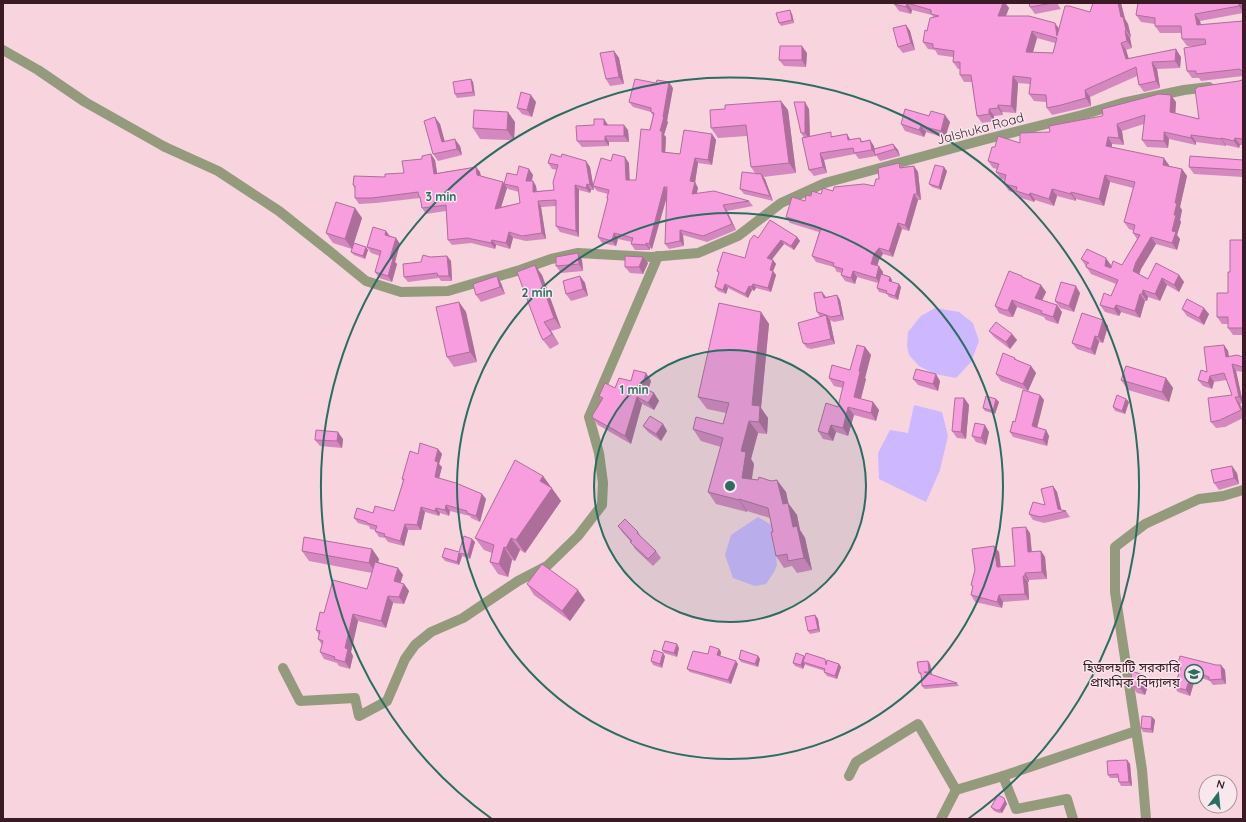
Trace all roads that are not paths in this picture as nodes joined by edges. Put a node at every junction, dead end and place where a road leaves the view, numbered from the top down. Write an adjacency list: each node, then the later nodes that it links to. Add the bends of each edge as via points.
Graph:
1 (3, 50): 3 (street, Jalshuka Road, via 85,102 165,147 218,171 279,211 366,281 401,292 448,291 551,259 578,254)
2 (1216, 86): 3 (street, Jalshuka Road, via 1122,103 825,183 781,203 738,236 698,253)
3 (658, 256): 5 (street, via 589,417 599,453 603,483 602,505 578,536 547,566 518,581 463,618 431,632 415,645 405,659 387,700 359,716 355,698 300,701)
4 (1243, 490): 6 (street, via 1199,499 1145,524 1115,548 1115,592)
5 (283, 668)
6 (1136, 731): 8 (street); 12 (street)
7 (849, 776): 9 (street, via 856,762 918,724)
8 (1003, 776): 9 (street); 11 (street, via 1016,809 1067,799)
9 (956, 790): 10 (street)
10 (941, 819)
11 (1073, 819)
12 (1146, 819)

